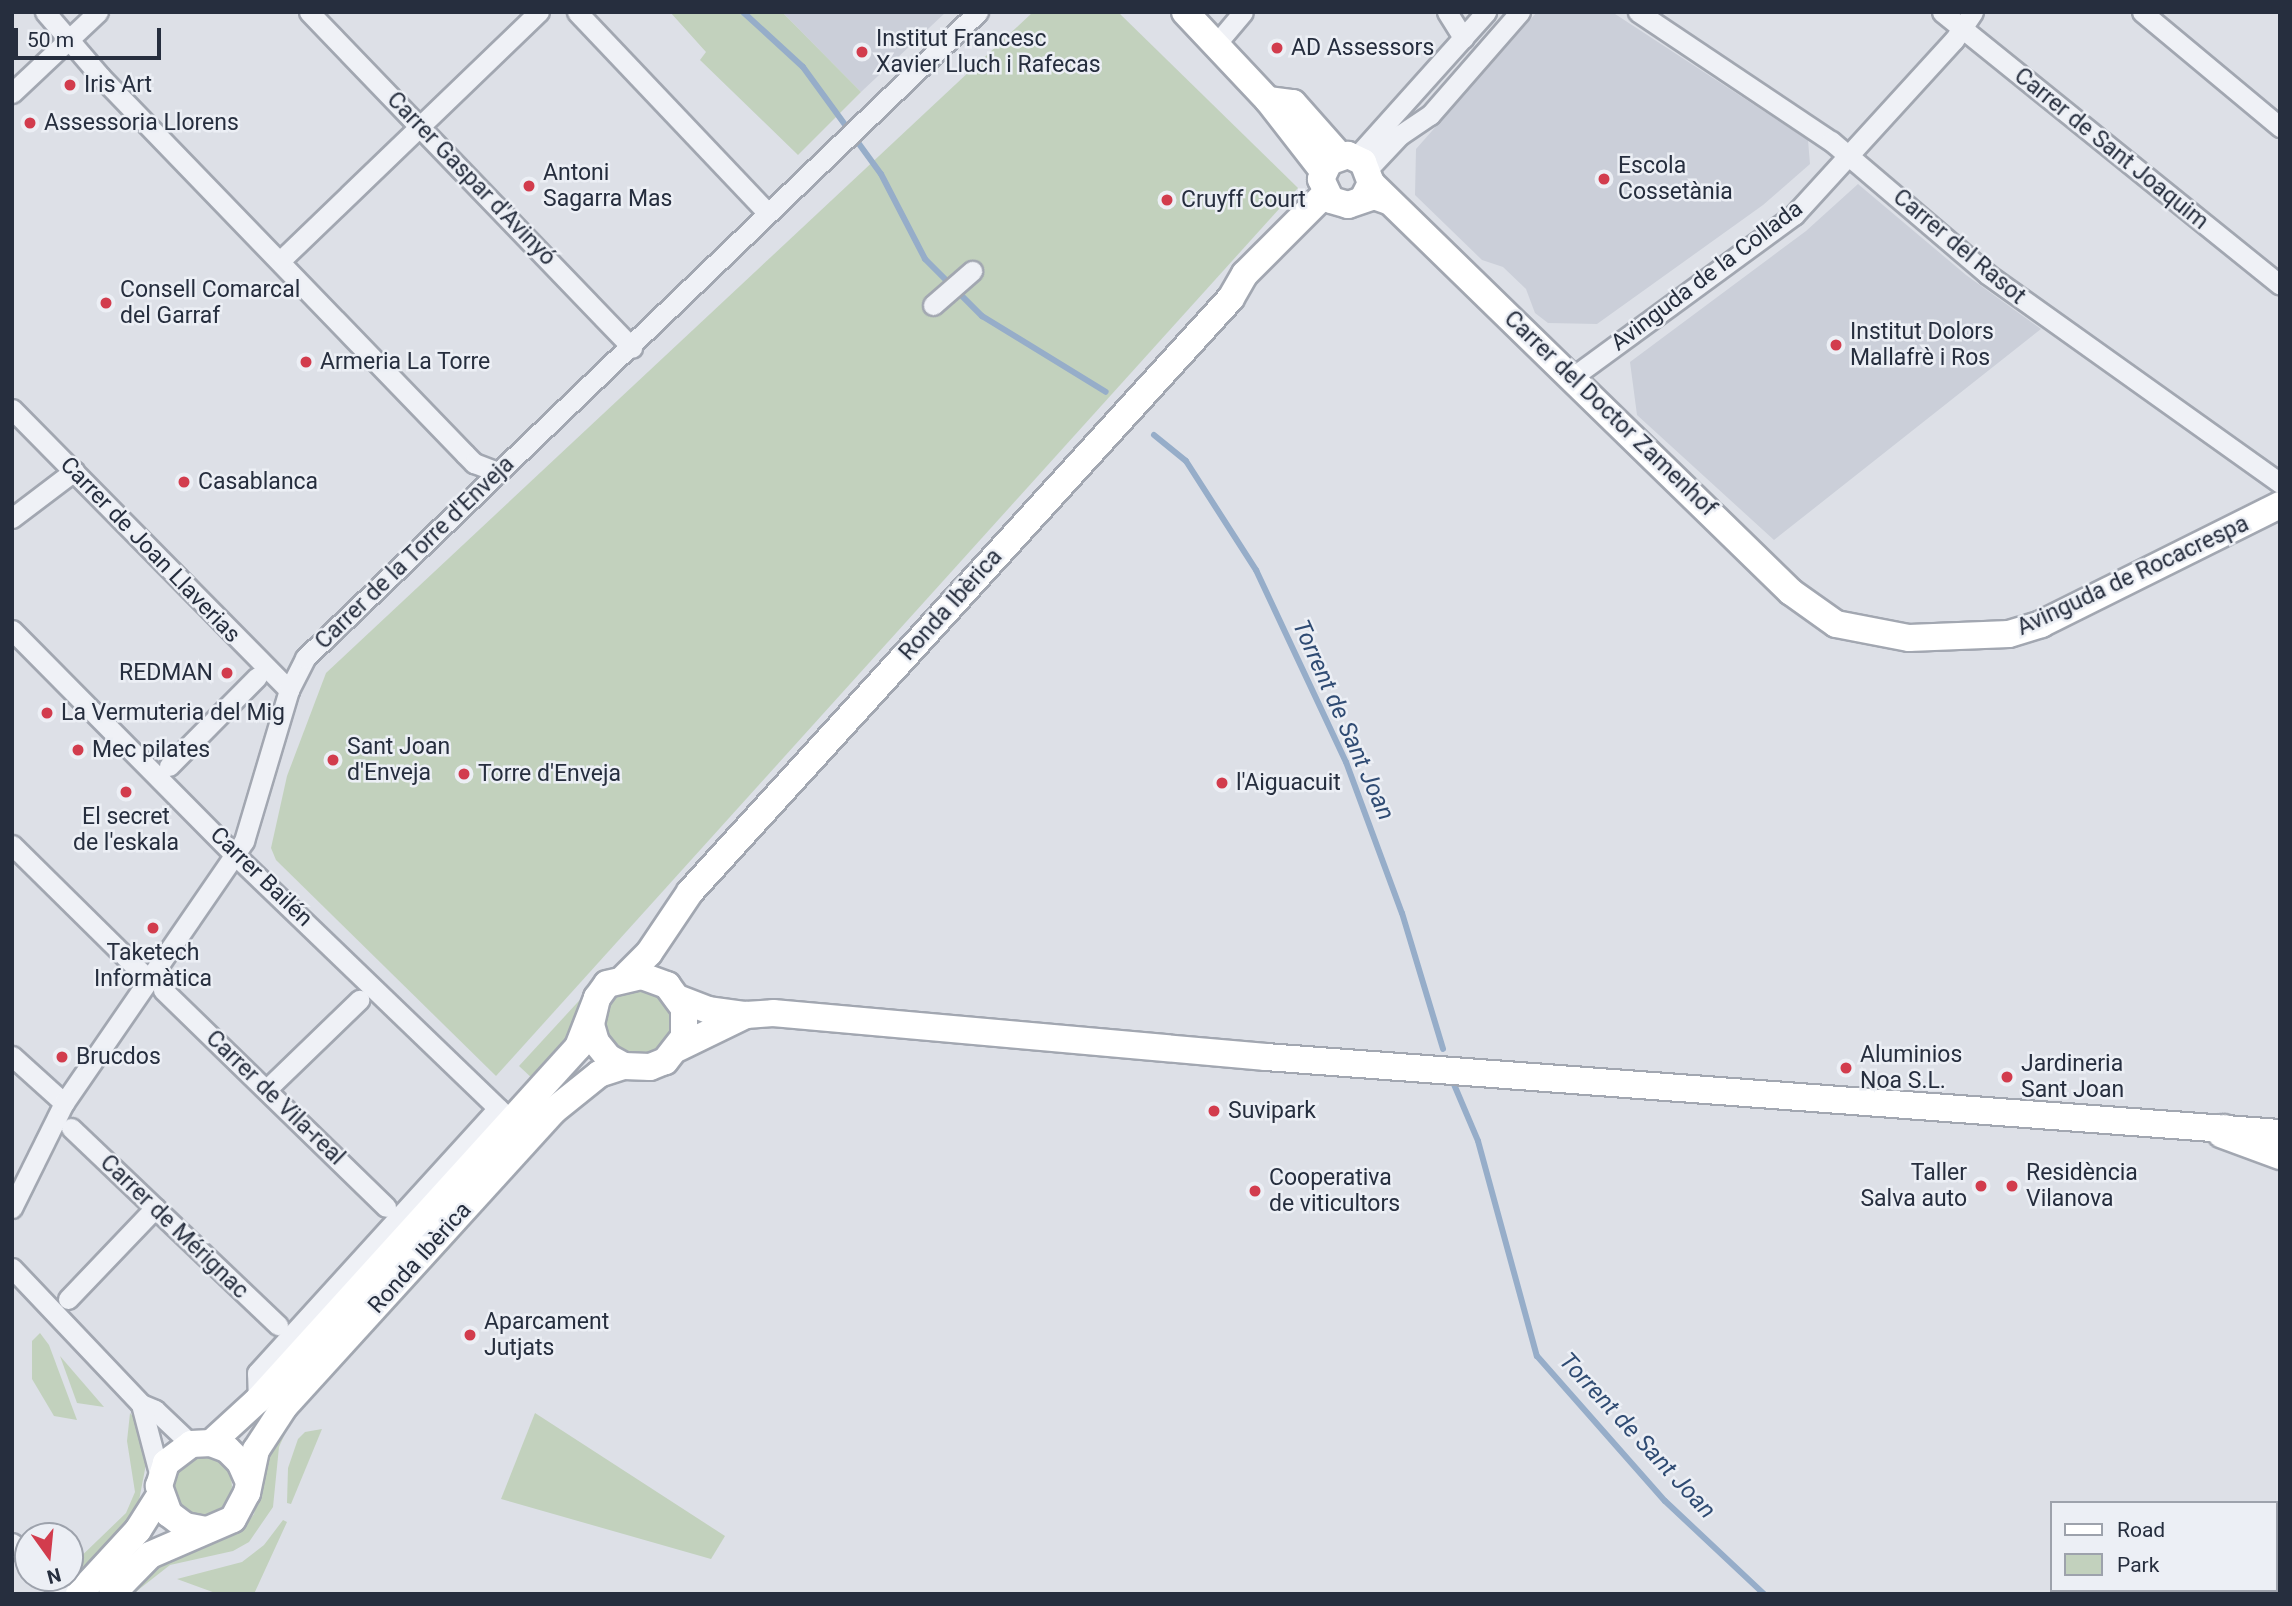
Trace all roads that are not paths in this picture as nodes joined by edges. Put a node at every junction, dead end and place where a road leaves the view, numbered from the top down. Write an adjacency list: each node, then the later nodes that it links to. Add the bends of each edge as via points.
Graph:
1 (45, 12): 17 (street)
2 (98, 12): 17 (street)
3 (309, 12): 20 (street, Carrer Gaspar d'Avinyó)
4 (538, 12): 20 (street)
5 (576, 12): 24 (street)
6 (978, 12): 24 (street, Carrer de la Torre d'Enveja)
7 (1185, 12): 18 (street)
8 (1243, 12): 18 (street)
9 (1447, 12): 16 (street)
10 (1486, 12): 16 (street)
11 (1520, 12): 23 (street, via 1430,114 1400,135)
12 (1639, 12): 22 (street, Carrer del Rasot, via 1831,141)
13 (1942, 12): 15 (street, Carrer de Sant Joaquim)
14 (2142, 12): 21 (street)
15 (1966, 20): 22 (street, Avinguda de la Collada, via 1954,40); 27 (street, Carrer de Sant Joaquim)
16 (1463, 38): 23 (street)
17 (69, 42): 19 (street); 25 (street)
18 (1217, 43): 23 (street, Carrer del Doctor Zamenhof, via 1268,100 1293,103)
19 (12, 93)
20 (422, 127): 25 (street); 29 (street, Carrer Gaspar d'Avinyó)
21 (2280, 127)
22 (1847, 158): 30 (street, Avinguda de la Collada, via 1794,215); 34 (street, Carrer del Rasot, via 1866,168 1987,274)
23 (1353, 181): 30 (street, Carrer del Doctor Zamenhof); 44 (street, Ronda Ibèrica, via 1245,274 1231,298 690,892)
24 (766, 211): 29 (street, Carrer de la Torre d'Enveja)
25 (281, 260): 33 (street, via 474,464)
26 (972, 271): 28 (street)
27 (2280, 285)
28 (933, 305)
29 (632, 348): 33 (street, Carrer de la Torre d'Enveja)
30 (1574, 376): 37 (street, Carrer del Doctor Zamenhof, via 1791,592)
31 (12, 409): 32 (street, Carrer de Joan Llaverias)
32 (74, 471): 36 (street); 40 (street, Carrer de Joan Llaverias)
33 (498, 472): 40 (street, Carrer de la Torre d'Enveja, via 305,658)
34 (2280, 483)
35 (2274, 512): 37 (street, Avinguda de Rocacrespa, via 2041,624 2009,634 1909,638)
36 (12, 518)
37 (1836, 624)
38 (12, 630): 43 (street, Carrer Bailén)
39 (257, 677): 41 (street)
40 (289, 690): 43 (street, Carrer de la Torre d'Enveja, via 244,841)
41 (169, 766)
42 (12, 845): 46 (street, Carrer de Vila-real)
43 (235, 855): 46 (street, Carrer de la Torre d'Enveja); 56 (street, Carrer Bailén)
44 (675, 915): 45 (street, Ronda Ibèrica); 47 (street, Ronda Ibèrica)
45 (625, 977): 47 (street, via 642,976); 48 (street, Ronda Ibèrica, via 607,984)
46 (156, 985): 54 (street, Carrer de Vila-real); 55 (street, Carrer de la Torre d'Enveja)
47 (672, 992): 50 (street, via 709,1010); 51 (street, Ronda Ibèrica, via 685,1016 684,1037)
48 (597, 998): 53 (street, via 591,1024 596,1042 608,1057); 56 (street, Ronda Ibèrica, via 578,1047)
49 (359, 1000): 54 (street)
50 (746, 1015): 51 (street); 58 (street, via 774,1013 1266,1057)
51 (678, 1048): 53 (street, Ronda Ibèrica, via 650,1067)
52 (12, 1056): 55 (street)
53 (624, 1066): 68 (street, Ronda Ibèrica, via 599,1074 546,1117 284,1407 256,1450)
54 (268, 1088): 60 (street, Carrer de Vila-real)
55 (64, 1103): 61 (street, Carrer de la Torre d'Enveja)
56 (505, 1115): 67 (street, Ronda Ibèrica, via 258,1400)
57 (71, 1128): 62 (street, Carrer de Mérignac)
58 (2223, 1131): 59 (highway)
59 (2278, 1139)
60 (386, 1207)
61 (12, 1208)
62 (155, 1209): 64 (street); 65 (street, Carrer de Mérignac)
63 (12, 1269): 66 (street)
64 (68, 1299)
65 (278, 1325)
66 (141, 1404): 67 (street); 69 (street)
67 (201, 1443): 68 (street, via 227,1449); 69 (street, Ronda Ibèrica, via 171,1457)
68 (247, 1478): 70 (street, Ronda Ibèrica, via 247,1493 233,1519)
69 (160, 1486): 70 (street, via 169,1514 185,1527); 71 (street, Ronda Ibèrica, via 138,1530)
70 (206, 1530): 72 (street, Ronda Ibèrica, via 150,1555)
71 (79, 1594)
72 (112, 1594)

